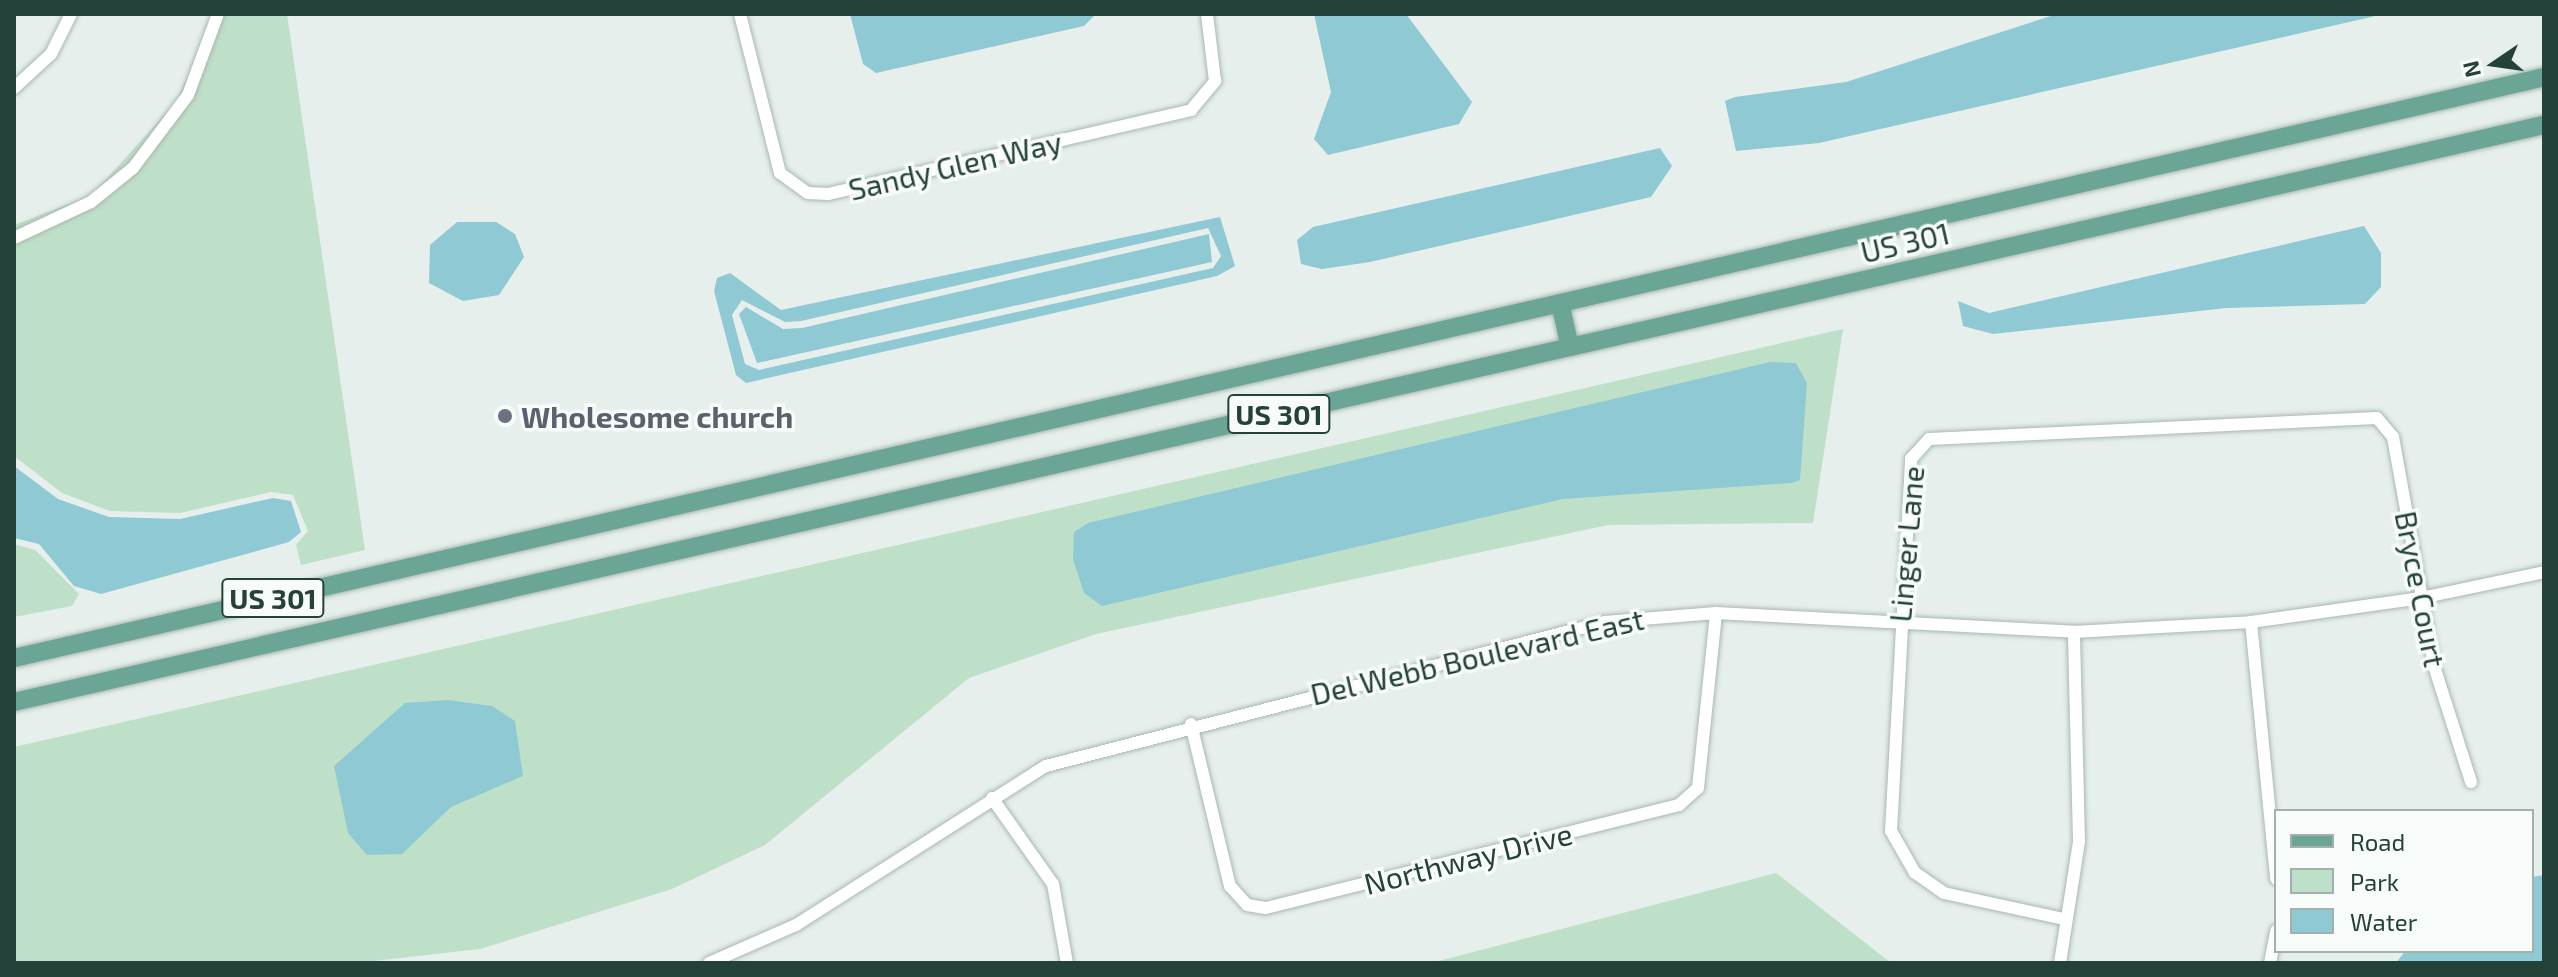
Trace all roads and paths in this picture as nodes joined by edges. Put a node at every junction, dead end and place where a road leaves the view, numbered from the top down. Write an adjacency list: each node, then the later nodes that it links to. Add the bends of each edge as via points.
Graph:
1 (71, 14): 6 (street, via 51,54)
2 (218, 14): 8 (street, via 188,95 133,168 91,202)
3 (740, 14): 4 (street, Sandy Glen Way, via 780,173 808,193 828,194 1191,110 1215,81)
4 (1207, 14)
5 (2544, 77): 9 (main road, US 301)
6 (14, 88)
7 (2544, 125): 10 (main road, US 301 / US 301)
8 (14, 238)
9 (1560, 303): 10 (main road); 18 (main road, US 301)
10 (1570, 347): 19 (main road, US 301 / US 301)
11 (2359, 415): 13 (street, Bryce Court, via 2377,418 2393,437); 16 (street, Linger Lane, via 1929,439 1911,459)
12 (2544, 572): 13 (street, Del Webb Boulevard East)
13 (2421, 598): 15 (street, Del Webb Boulevard East); 21 (street, Bryce Court, via 2448,724)
14 (1716, 613): 16 (street, Del Webb Boulevard East); 20 (street, Del Webb Boulevard East, via 1605,622); 20 (street, Northway Drive, via 1698,788 1679,805 1266,908 1247,905 1230,886)
15 (2251, 622): 17 (street, Del Webb Boulevard East); 23 (street)
16 (1897, 626): 17 (street, Del Webb Boulevard East); 24 (street, Linger Lane, via 1888,808 1900,852 1944,893)
17 (2074, 632): 24 (street, via 2079,841)
18 (14, 658)
19 (14, 702)
20 (1191, 724): 22 (street, Del Webb Boulevard East, via 1046,766)
21 (2471, 782)
22 (992, 798): 26 (street, Del Webb Boulevard East, via 796,925); 27 (street, via 1053,884)
23 (2274, 858)
24 (2064, 919): 28 (street)
25 (2274, 942): 29 (street)
26 (709, 963)
27 (1067, 963)
28 (2060, 963)
29 (2270, 963)

